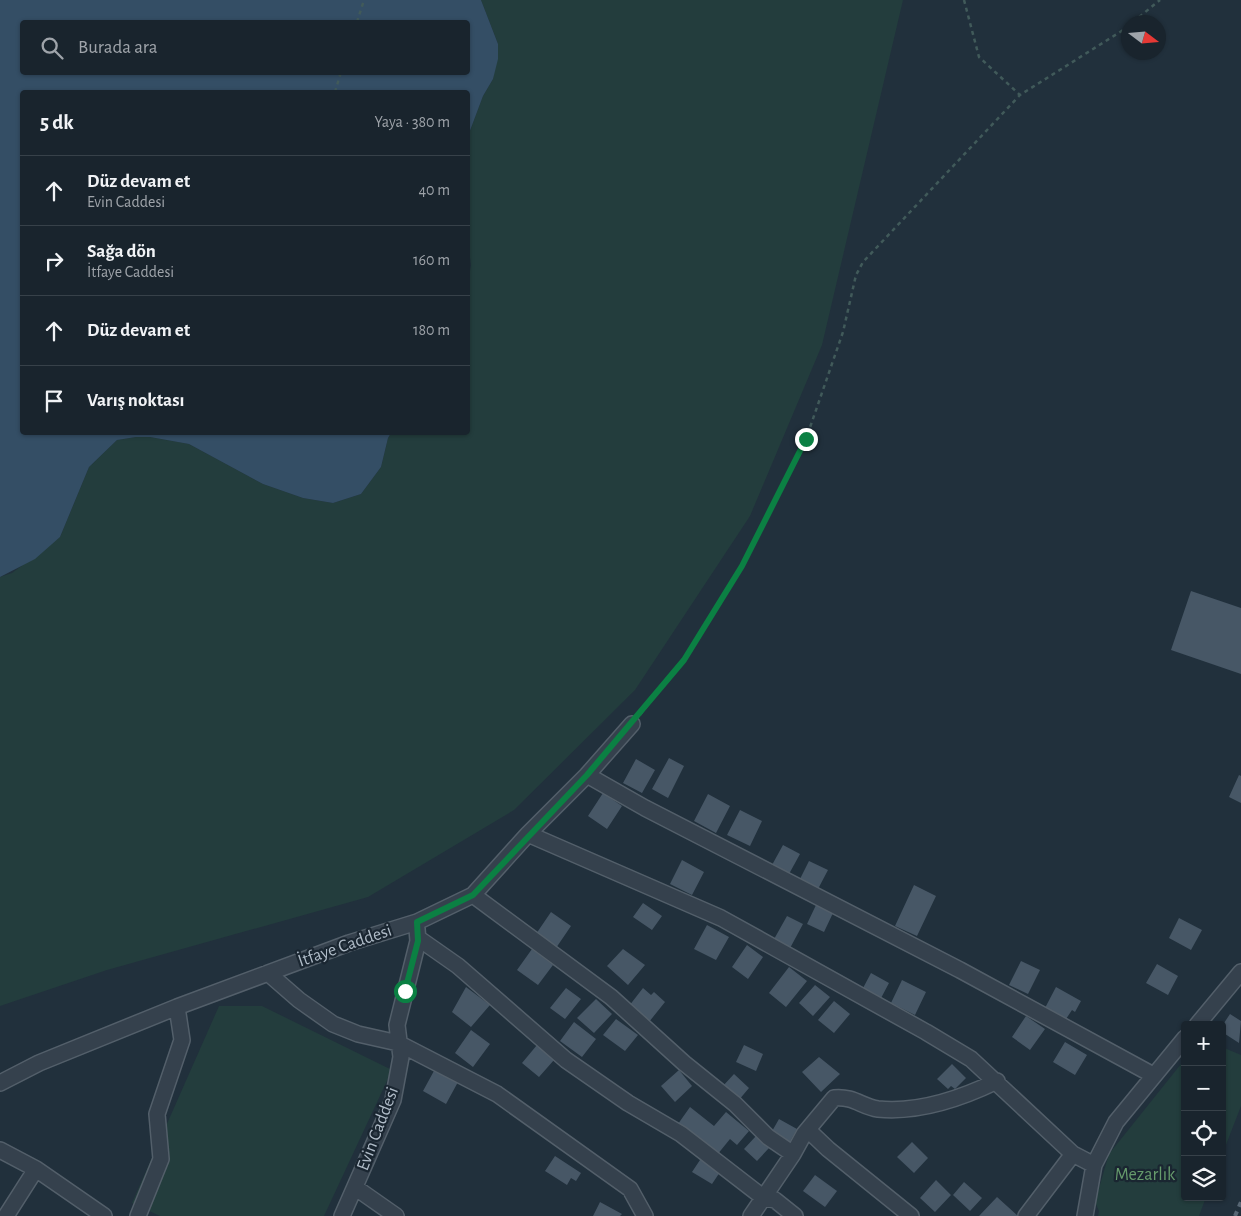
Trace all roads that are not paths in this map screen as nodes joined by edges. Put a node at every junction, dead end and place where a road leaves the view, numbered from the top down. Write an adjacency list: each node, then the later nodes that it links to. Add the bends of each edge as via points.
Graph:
1 (632, 724): 2 (street, İtfaye Caddesi)
2 (587, 775): 3 (street, İtfaye Caddesi); 13 (street, via 960,970)
3 (528, 834): 4 (street, İtfaye Caddesi); 14 (street, via 721,918 964,1054)
4 (473, 895): 5 (street, İtfaye Caddesi); 18 (street, via 610,997 735,1104 768,1137)
5 (417, 922): 6 (street, Evin Caddesi); 8 (street, İtfaye Caddesi)
6 (418, 938): 12 (street, Evin Caddesi, via 397,1025); 23 (street, via 458,966 566,1060 628,1103 681,1134)
7 (1241, 972): 10 (street)
8 (268, 973): 9 (street, İtfaye Caddesi); 12 (street, via 333,1024 358,1034)
9 (177, 1007): 15 (street, İtfaye Caddesi, via 39,1063); 26 (street, via 182,1040 157,1114 160,1159)
10 (1200, 1021)
11 (1181, 1042): 13 (street)
12 (398, 1043): 22 (street, Evin Caddesi, via 401,1056 393,1100); 29 (street, via 504,1100 630,1188)
13 (1152, 1075): 20 (street, via 1116,1122)
14 (998, 1081): 16 (street, via 973,1093 895,1110 876,1109 847,1097 834,1098); 19 (street)
15 (0, 1083)
16 (808, 1130): 18 (street); 32 (street)
17 (0, 1150): 21 (street)
18 (794, 1154): 23 (street)
19 (1073, 1154): 20 (street); 33 (street)
20 (1094, 1165): 34 (street)
21 (36, 1169): 24 (street); 25 (street)
22 (356, 1188): 27 (street, Evin Caddesi); 28 (street)
23 (764, 1198): 30 (street); 31 (street, via 775,1200)
24 (6, 1216)
25 (104, 1216)
26 (138, 1216)
27 (342, 1216)
28 (396, 1216)
29 (646, 1216)
30 (751, 1216)
31 (795, 1216)
32 (911, 1216)
33 (1026, 1216)
34 (1085, 1216)

